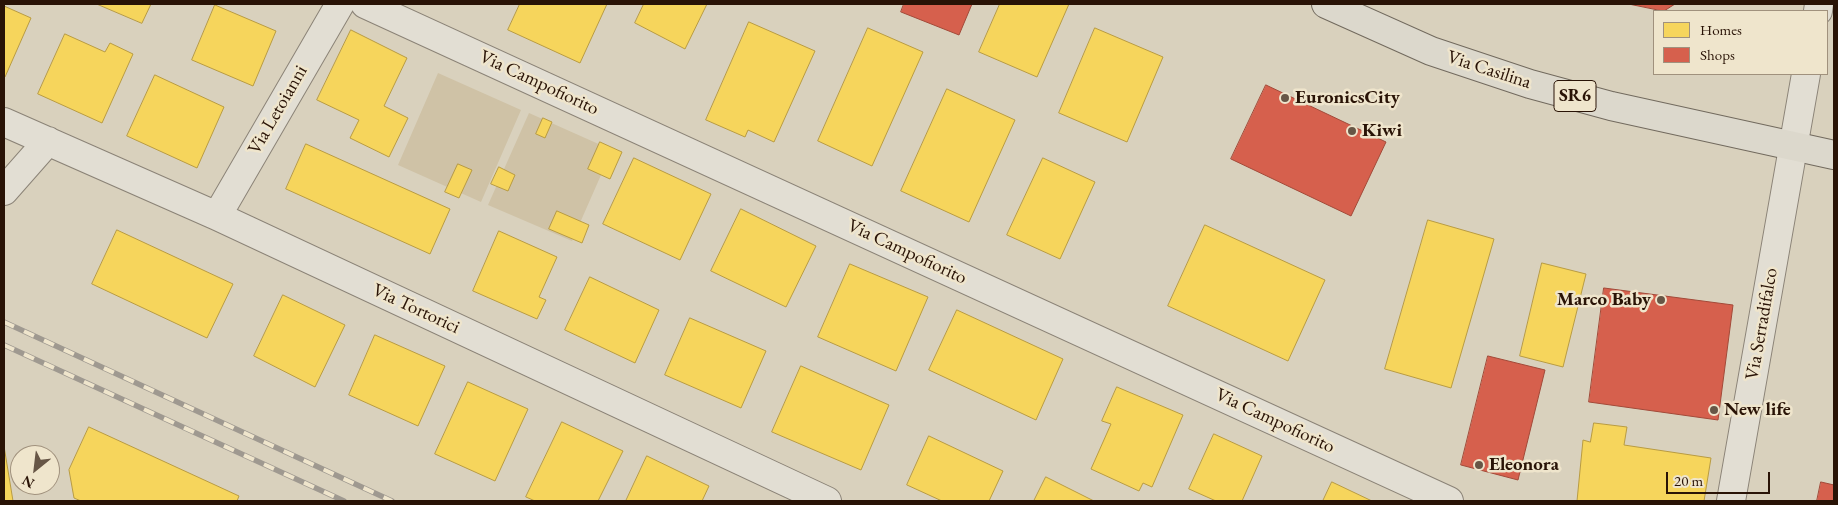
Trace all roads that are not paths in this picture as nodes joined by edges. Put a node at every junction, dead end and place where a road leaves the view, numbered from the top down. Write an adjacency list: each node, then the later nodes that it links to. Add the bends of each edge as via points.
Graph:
1 (340, 4): 10 (street, Via Letoianni)
2 (365, 4): 12 (street, Via Campofiorito)
3 (1326, 4): 7 (main road, Via Casilina / SR6, via 1431,50 1522,81 1611,106)
4 (1806, 75): 7 (street, Via Serradifalco)
5 (4, 122): 6 (street, Via Tortorici)
6 (48, 141): 9 (street); 10 (street, Via Tortorici)
7 (1793, 148): 8 (main road, Via Casilina / SR6); 13 (street, Via Serradifalco)
8 (1834, 156)
9 (4, 191)
10 (217, 216): 11 (street, Via Tortorici)
11 (826, 501)
12 (1449, 501)
13 (1731, 501)

